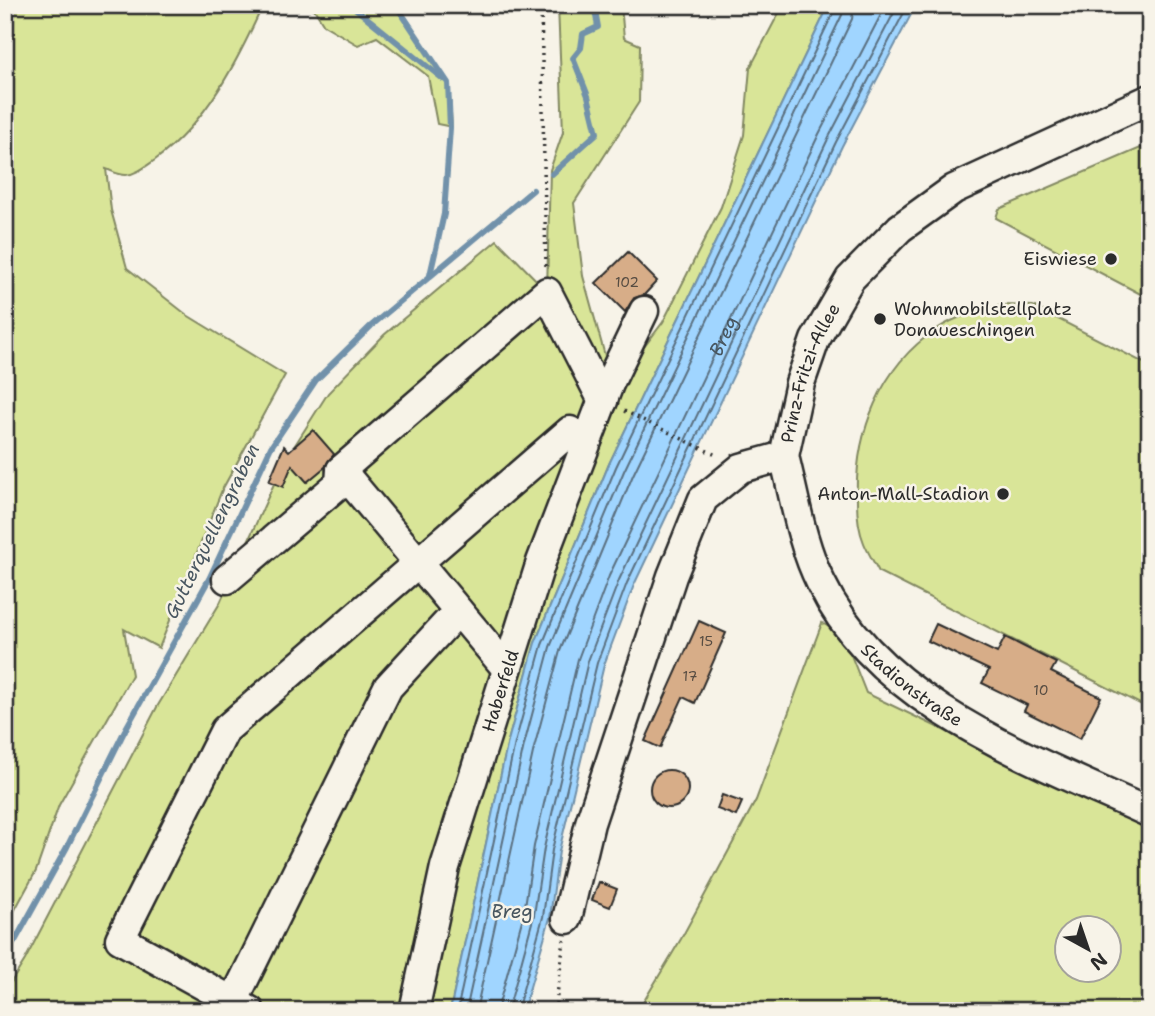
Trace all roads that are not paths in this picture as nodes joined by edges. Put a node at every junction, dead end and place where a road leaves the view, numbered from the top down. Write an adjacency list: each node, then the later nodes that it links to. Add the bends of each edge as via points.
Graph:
1 (1150, 99): 5 (street, Prinz-Fritzi-Allee, via 954,189 900,228 850,279 815,340)
2 (643, 311): 3 (street, Haberfeld)
3 (606, 397): 6 (street, via 547,292); 10 (street, Haberfeld, via 541,562)
4 (570, 431): 7 (street)
5 (784, 456): 11 (street, Stadionstraße, via 802,535 821,583 842,620 870,652 946,713 1017,752); 12 (street, Prinz-Fritzi-Allee, via 741,468 703,499 671,576 590,823)
6 (341, 470): 7 (street); 8 (street, via 340,483)
7 (418, 563): 9 (street); 13 (street, via 225,730 120,939)
8 (226, 579)
9 (458, 611): 10 (street); 13 (street, via 388,687)
10 (506, 668): 14 (street, Haberfeld, via 444,867)
11 (1150, 813)
12 (567, 919)
13 (242, 1006)
14 (414, 1011)

